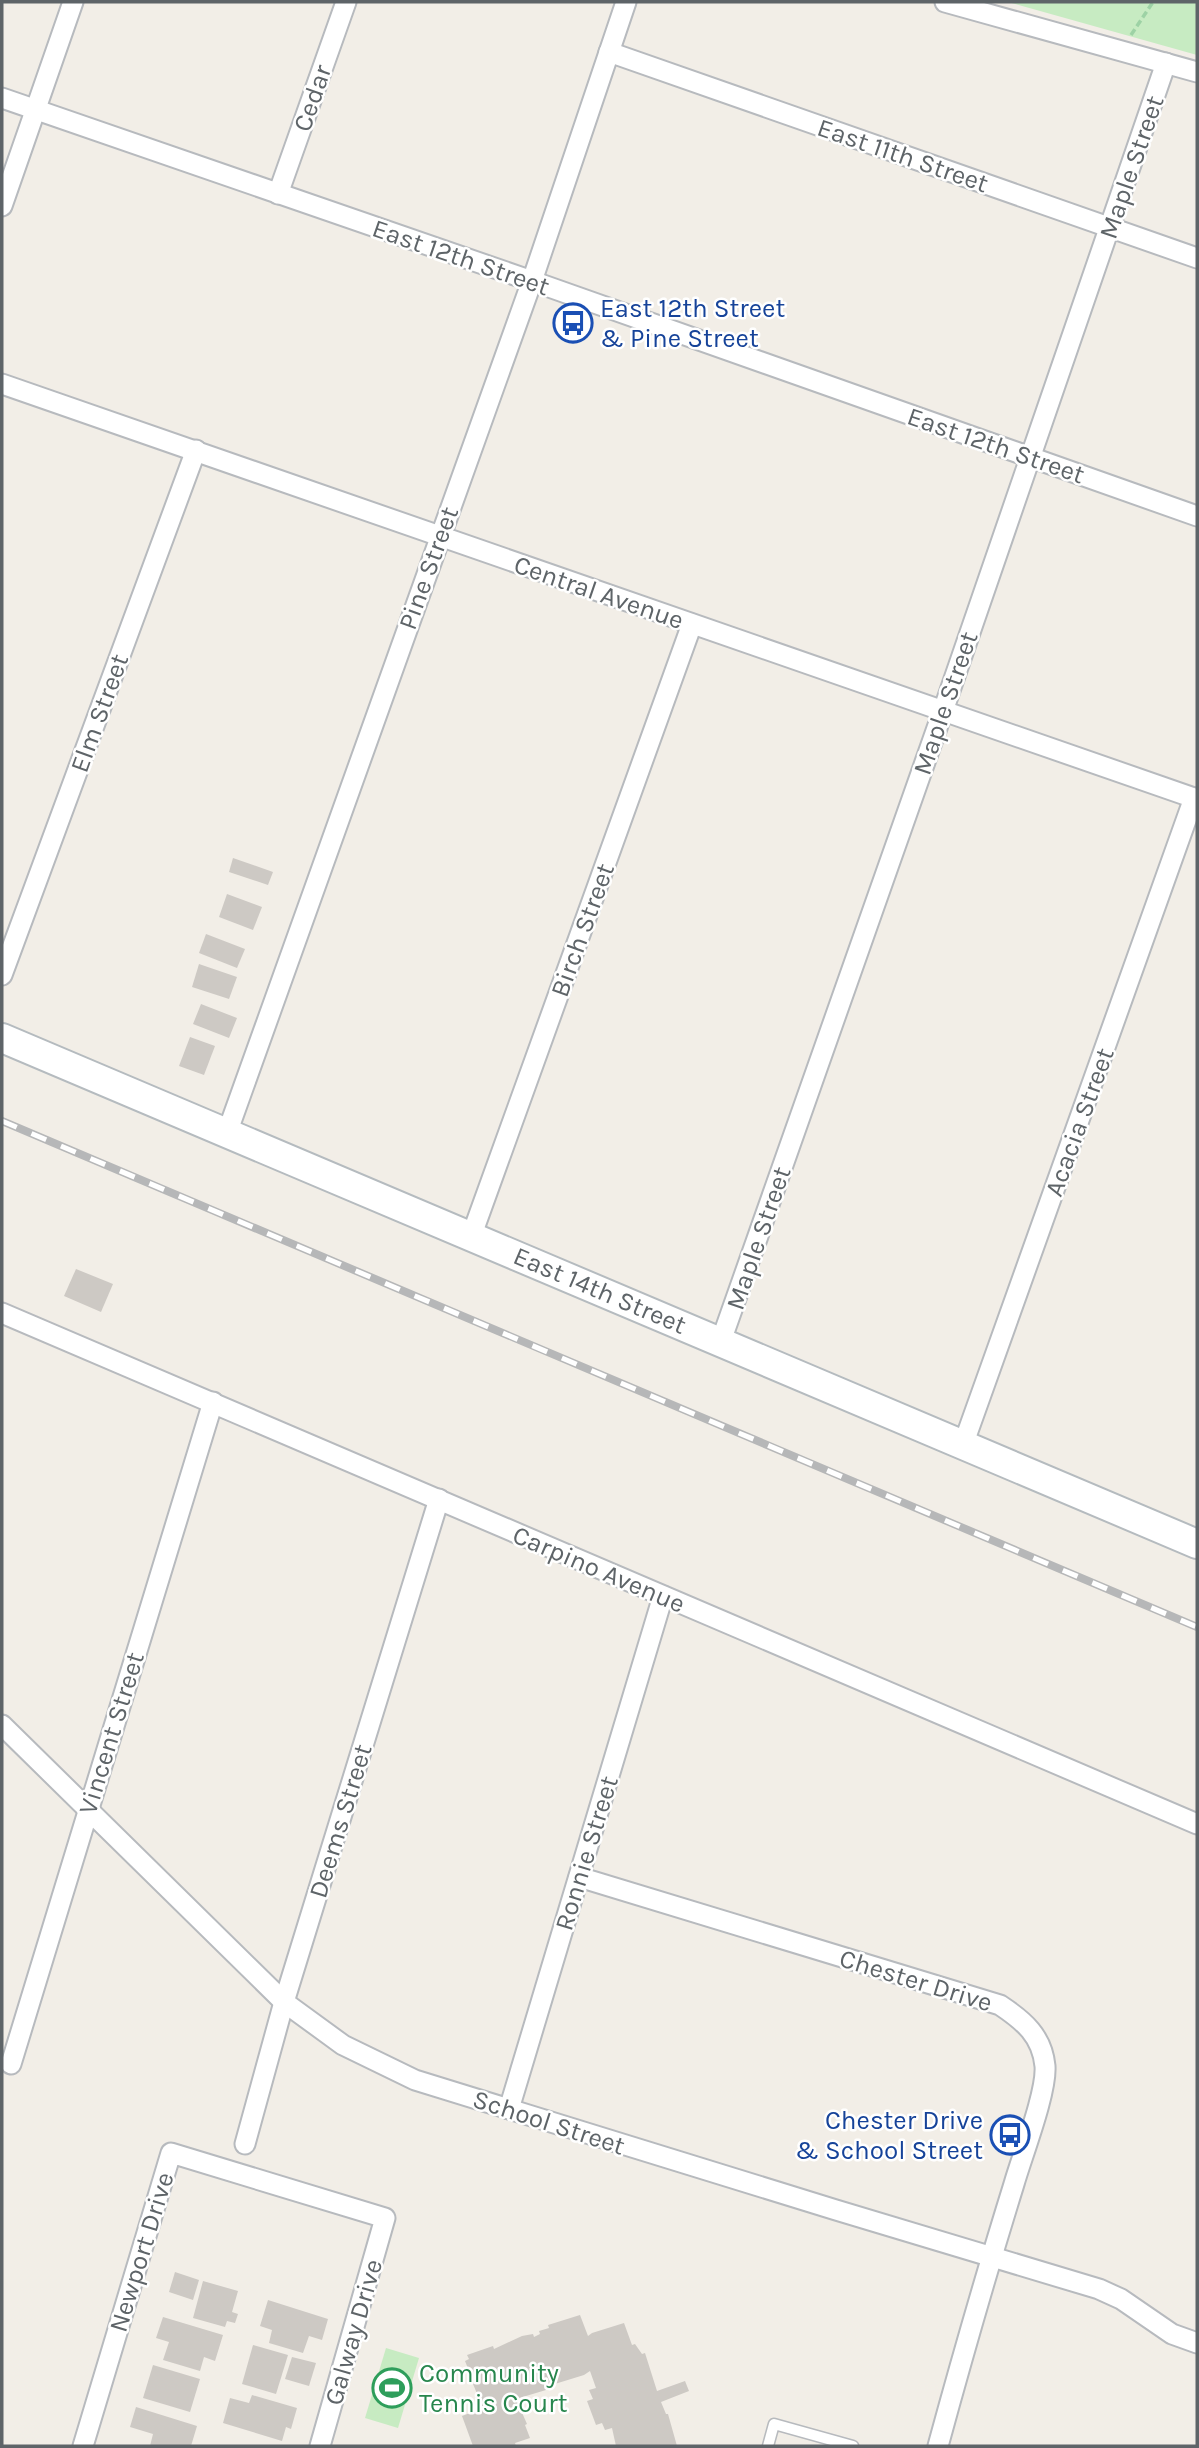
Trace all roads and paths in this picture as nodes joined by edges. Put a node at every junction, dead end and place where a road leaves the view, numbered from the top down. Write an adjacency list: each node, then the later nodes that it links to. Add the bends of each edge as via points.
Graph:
1 (73, 2): 11 (street)
2 (346, 2): 12 (street, Cedar)
3 (626, 2): 7 (street, Pine Street)
4 (945, 2): 6 (street)
5 (1153, 2): 6 (path)
6 (1121, 50): 8 (street)
7 (609, 52): 14 (street, East 11th Street); 16 (street, Pine Street)
8 (1166, 63): 9 (street); 14 (street, Maple Street)
9 (1197, 72)
10 (2, 98): 11 (street, East 12th Street)
11 (36, 110): 12 (street, East 12th Street); 13 (street)
12 (278, 194): 16 (street, East 12th Street)
13 (2, 206)
14 (1111, 228): 15 (street, East 11th Street); 19 (street, Maple Street)
15 (1197, 258)
16 (532, 281): 19 (street, East 12th Street); 21 (street, Pine Street)
17 (2, 384): 18 (street, Central Avenue)
18 (196, 450): 21 (street, Central Avenue); 25 (street, Elm Street)
19 (1031, 457): 20 (street, East 12th Street); 23 (street, Maple Street)
20 (1197, 516)
21 (439, 536): 22 (street, Central Avenue); 27 (street, Pine Street)
22 (692, 624): 23 (street, Central Avenue); 28 (street, Birch Street)
23 (943, 711): 24 (street, Central Avenue); 30 (street, Maple Street)
24 (1196, 798): 32 (street, Acacia Street)
25 (2, 975)
26 (2, 1038): 27 (street, East 14th Street)
27 (228, 1133): 28 (street, East 14th Street)
28 (471, 1237): 30 (street, East 14th Street)
29 (2, 1313): 31 (street, Carpino Avenue)
30 (721, 1341): 32 (street, East 14th Street)
31 (213, 1402): 33 (street, Carpino Avenue); 37 (street, Vincent Street)
32 (963, 1445): 34 (street, East 14th Street)
33 (439, 1499): 35 (street, Carpino Avenue); 40 (street, Deems Street)
34 (1197, 1544)
35 (663, 1596): 38 (street, Carpino Avenue); 39 (street, Ronnie Street)
36 (2, 1725): 37 (street, School Street)
37 (87, 1810): 40 (street, School Street); 41 (street, Vincent Street)
38 (1197, 1824)
39 (579, 1877): 42 (street, Ronnie Street); 45 (street, Chester Drive, via 1000,2004 1025,2021 1040,2043 1045,2069 1041,2096)
40 (284, 2002): 42 (street, School Street, via 343,2045 415,2080); 43 (street, Deems Street)
41 (11, 2064)
42 (509, 2109): 45 (street, School Street)
43 (245, 2144)
44 (386, 2218): 47 (street, Newport Drive, via 170,2152); 48 (street, Galway Drive)
45 (992, 2256): 46 (street, School Street, via 1111,2293 1161,2328); 51 (street, Chester Drive)
46 (1197, 2343)
47 (83, 2446)
48 (320, 2446)
49 (768, 2446): 50 (lane, via 774,2424)
50 (853, 2446)
51 (938, 2446)

